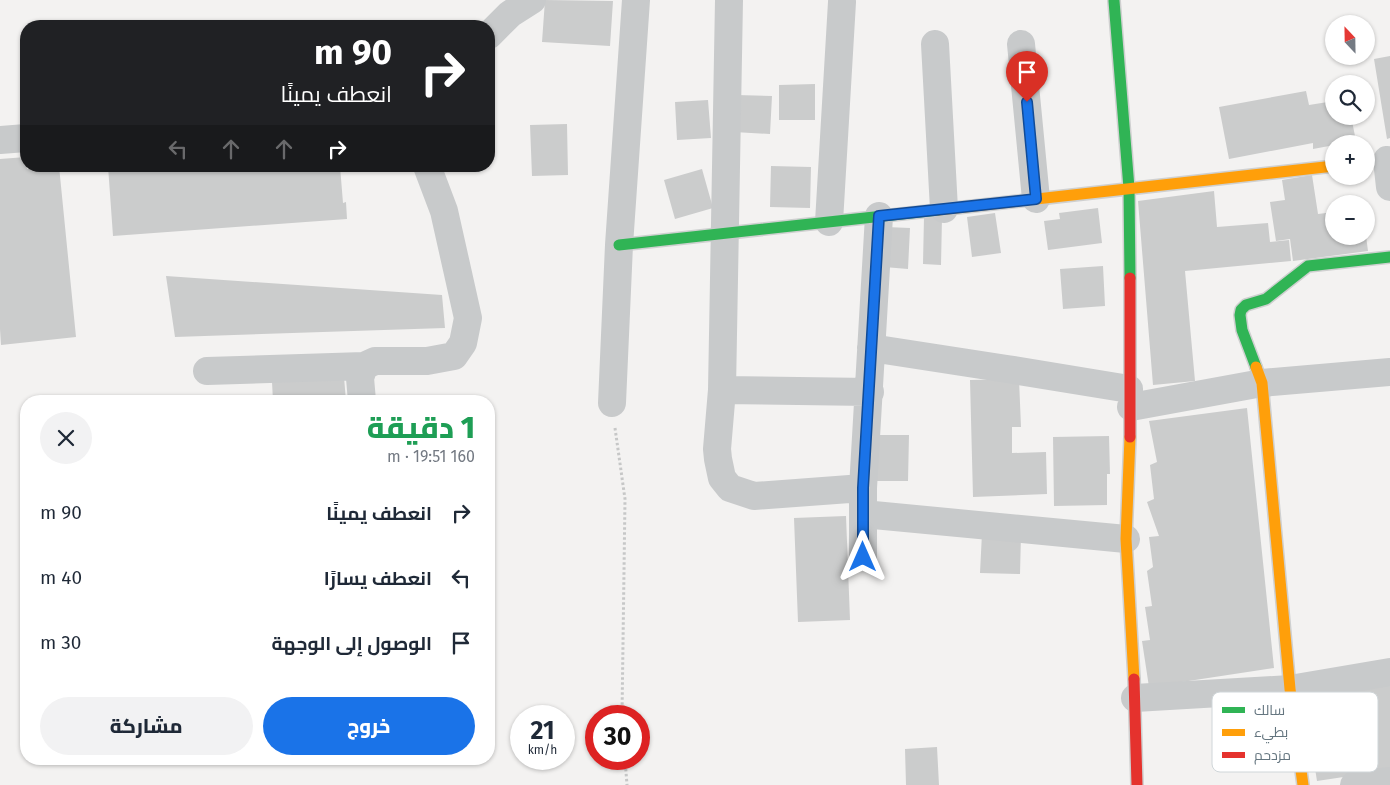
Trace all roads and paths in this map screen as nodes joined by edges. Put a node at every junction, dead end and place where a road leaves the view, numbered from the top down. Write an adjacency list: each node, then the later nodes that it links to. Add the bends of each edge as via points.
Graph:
1 (532, 0): 6 (street, via 510,14)
2 (636, 0): 21 (street)
3 (729, 0): 20 (street)
4 (1114, 1): 15 (street)
5 (842, 2): 19 (street)
6 (495, 29)
7 (935, 44): 17 (street)
8 (1021, 44): 16 (street)
9 (20, 138): 10 (street)
10 (0, 140)
11 (1381, 160): 14 (street)
12 (1325, 167): 15 (street)
13 (429, 172): 24 (street, via 444,211 468,318 463,343 454,356 427,361 375,361)
14 (1390, 187)
15 (1130, 188): 16 (street); 31 (street)
16 (1036, 199): 17 (street)
17 (944, 209): 18 (street)
18 (879, 216): 19 (street); 23 (street)
19 (829, 222): 20 (street)
20 (724, 234): 21 (street); 28 (street)
21 (618, 245): 32 (street)
22 (1390, 257): 27 (street, via 1308,266 1266,299 1246,305 1241,310 1240,320)
23 (871, 348): 29 (street); 31 (street, via 1007,369)
24 (364, 366): 25 (street); 30 (street, via 360,378)
25 (207, 371)
26 (1390, 372): 27 (street)
27 (1262, 383): 31 (street); 37 (street)
28 (722, 390): 29 (street); 33 (street, via 717,450 722,478 730,488 754,496)
29 (870, 392): 33 (street)
30 (361, 395)
31 (1130, 398): 34 (street)
32 (612, 403): 42 (path, via 625,499)
33 (863, 501): 34 (street); 35 (street)
34 (1126, 539): 41 (street)
35 (863, 557)
36 (1390, 672): 37 (street)
37 (1290, 689): 38 (street); 39 (street)
38 (1238, 692)
39 (1290, 692)
40 (1212, 694): 41 (street)
41 (1135, 698): 47 (street)
42 (622, 705)
43 (626, 770): 46 (path)
44 (1301, 772): 48 (street)
45 (1390, 781): 49 (street)
46 (628, 785)
47 (1137, 785)
48 (1303, 785)
49 (1354, 785)

